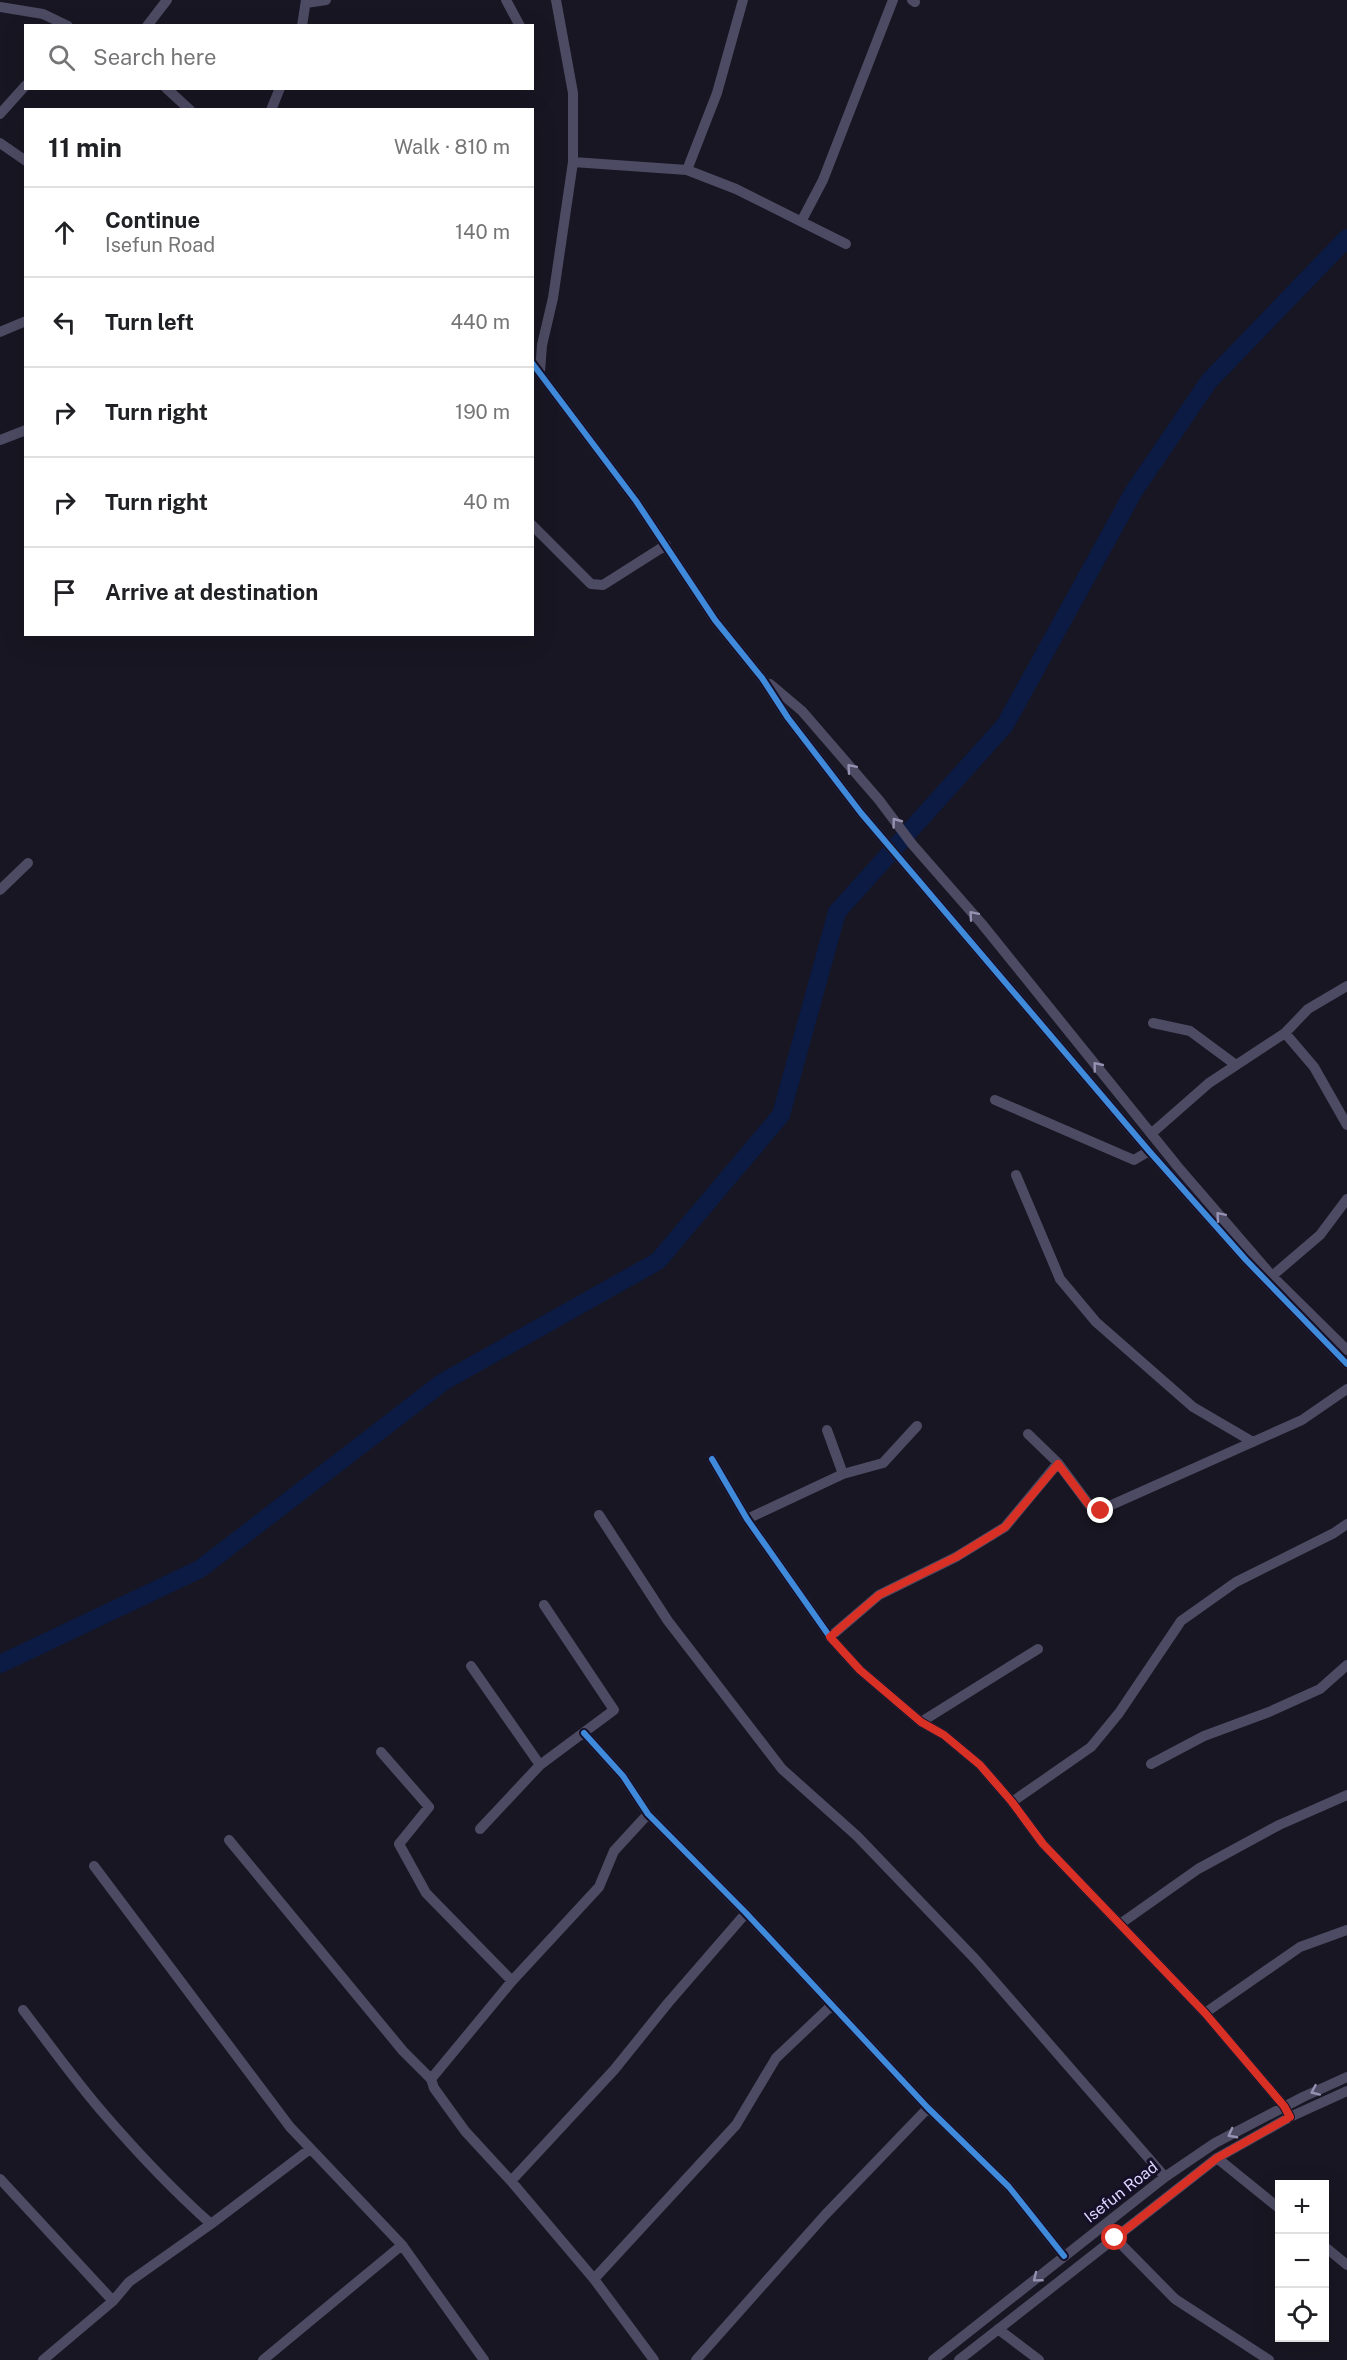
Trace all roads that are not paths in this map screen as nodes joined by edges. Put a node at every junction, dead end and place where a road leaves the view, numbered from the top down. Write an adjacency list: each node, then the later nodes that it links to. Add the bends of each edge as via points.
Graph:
1 (167, 0): 10 (street)
2 (326, 0): 7 (street)
3 (506, 0): 12 (street)
4 (556, 0): 21 (street, via 573,93)
5 (743, 0): 22 (street, via 717,93)
6 (893, 0): 23 (street, via 823,180)
7 (306, 2): 11 (street)
8 (0, 7): 9 (street, via 43,14)
9 (64, 24)
10 (149, 24)
11 (302, 24)
12 (519, 24)
13 (24, 87): 18 (street)
14 (168, 90): 16 (street)
15 (278, 90): 17 (street)
16 (188, 108)
17 (272, 108)
18 (0, 114)
19 (0, 143): 20 (street)
20 (24, 160)
21 (573, 162): 22 (street); 28 (street)
22 (687, 170): 23 (street)
23 (802, 220): 24 (street)
24 (846, 244)
25 (24, 322): 26 (street)
26 (0, 332)
27 (534, 365): 28 (street)
28 (540, 372): 32 (street)
29 (24, 431): 30 (street)
30 (0, 440)
31 (534, 527): 32 (street, via 591,584 603,585)
32 (666, 545): 33 (street, via 715,620)
33 (762, 678): 42 (street, one-way to 33, via 802,711); 43 (street, via 861,813)
34 (27, 863): 35 (street)
35 (0, 890)
36 (1347, 986): 38 (street, via 1308,1009)
37 (1153, 1023): 39 (street, via 1190,1031)
38 (1285, 1033): 39 (street); 41 (street, via 1314,1067)
39 (1236, 1065): 42 (street)
40 (995, 1100): 43 (street, via 1134,1160)
41 (1347, 1125)
42 (1152, 1133): 46 (street, one-way to 42)
43 (1149, 1151): 48 (street, via 1246,1260)
44 (1016, 1175): 53 (street, via 1060,1279 1096,1322 1193,1407)
45 (1347, 1199): 46 (street, via 1320,1235)
46 (1272, 1276): 47 (street)
47 (1347, 1350)
48 (1347, 1364)
49 (1347, 1389): 53 (street, via 1302,1420)
50 (916, 1426): 56 (street, via 883,1463)
51 (827, 1430): 56 (street)
52 (1028, 1434): 55 (street)
53 (1253, 1442): 55 (street, via 1098,1511 1093,1510)
54 (712, 1459): 58 (street)
55 (1058, 1464): 61 (street, via 1005,1527 956,1557 879,1595)
56 (843, 1474): 58 (street)
57 (599, 1515): 91 (street, via 668,1621 782,1768 857,1836 976,1960)
58 (747, 1518): 61 (street)
59 (1347, 1524): 71 (street, via 1236,1582 1181,1621 1119,1713 1091,1747)
60 (544, 1605): 66 (street, via 614,1710)
61 (830, 1637): 65 (street, via 860,1670)
62 (1038, 1649): 65 (street)
63 (1347, 1665): 68 (street, via 1320,1689 1204,1736)
64 (471, 1666): 69 (street)
65 (921, 1722): 71 (street, via 944,1735 980,1765)
66 (585, 1732): 69 (street); 72 (street, via 623,1776)
67 (381, 1752): 79 (street, via 429,1807 399,1844 426,1893)
68 (1151, 1764)
69 (540, 1765): 73 (street)
70 (1347, 1795): 77 (street, via 1279,1825 1198,1869)
71 (1012, 1802): 77 (street, via 1043,1844)
72 (648, 1814): 76 (street); 79 (street, via 614,1851 599,1887)
73 (480, 1829)
74 (229, 1840): 84 (street)
75 (94, 1866): 89 (street)
76 (746, 1913): 80 (street); 93 (street, via 614,2070)
77 (1120, 1924): 82 (street)
78 (1347, 1930): 82 (street, via 1300,1947)
79 (512, 1981): 84 (street)
80 (832, 2005): 87 (street); 101 (street, via 776,2058 736,2125)
81 (23, 2010): 95 (street, via 105,2116)
82 (1205, 2013): 86 (street)
83 (1347, 2077): 86 (street, Isefun Road, one-way to 86)
84 (431, 2079): 93 (street, via 465,2131)
85 (1347, 2091): 88 (street, Isefun Road)
86 (1284, 2106): 88 (street); 91 (street, Isefun Road, one-way to 91, via 1215,2143)
87 (928, 2108): 99 (street, via 1009,2187); 108 (street, via 825,2215)
88 (1290, 2117): 90 (street, Isefun Road)
89 (310, 2149): 95 (street); 97 (street)
90 (1217, 2158): 94 (street); 96 (street, Isefun Road)
91 (1166, 2177): 99 (street, Isefun Road)
92 (0, 2179): 102 (street)
93 (512, 2181): 101 (street)
94 (1275, 2205)
95 (211, 2224): 102 (street, via 129,2282)
96 (1115, 2238): 103 (street, Isefun Road); 112 (street, via 1175,2299)
97 (402, 2245): 104 (street); 106 (street)
98 (1329, 2250): 100 (street)
99 (1064, 2256): 109 (street, Isefun Road, one-way to 109)
100 (1347, 2265)
101 (594, 2279): 107 (street)
102 (113, 2301): 105 (street)
103 (998, 2330): 110 (street, Isefun Road); 111 (street)
104 (478, 2358)
105 (43, 2360)
106 (263, 2360)
107 (654, 2360)
108 (696, 2360)
109 (933, 2360)
110 (959, 2360)
111 (1039, 2360)
112 (1269, 2360)

